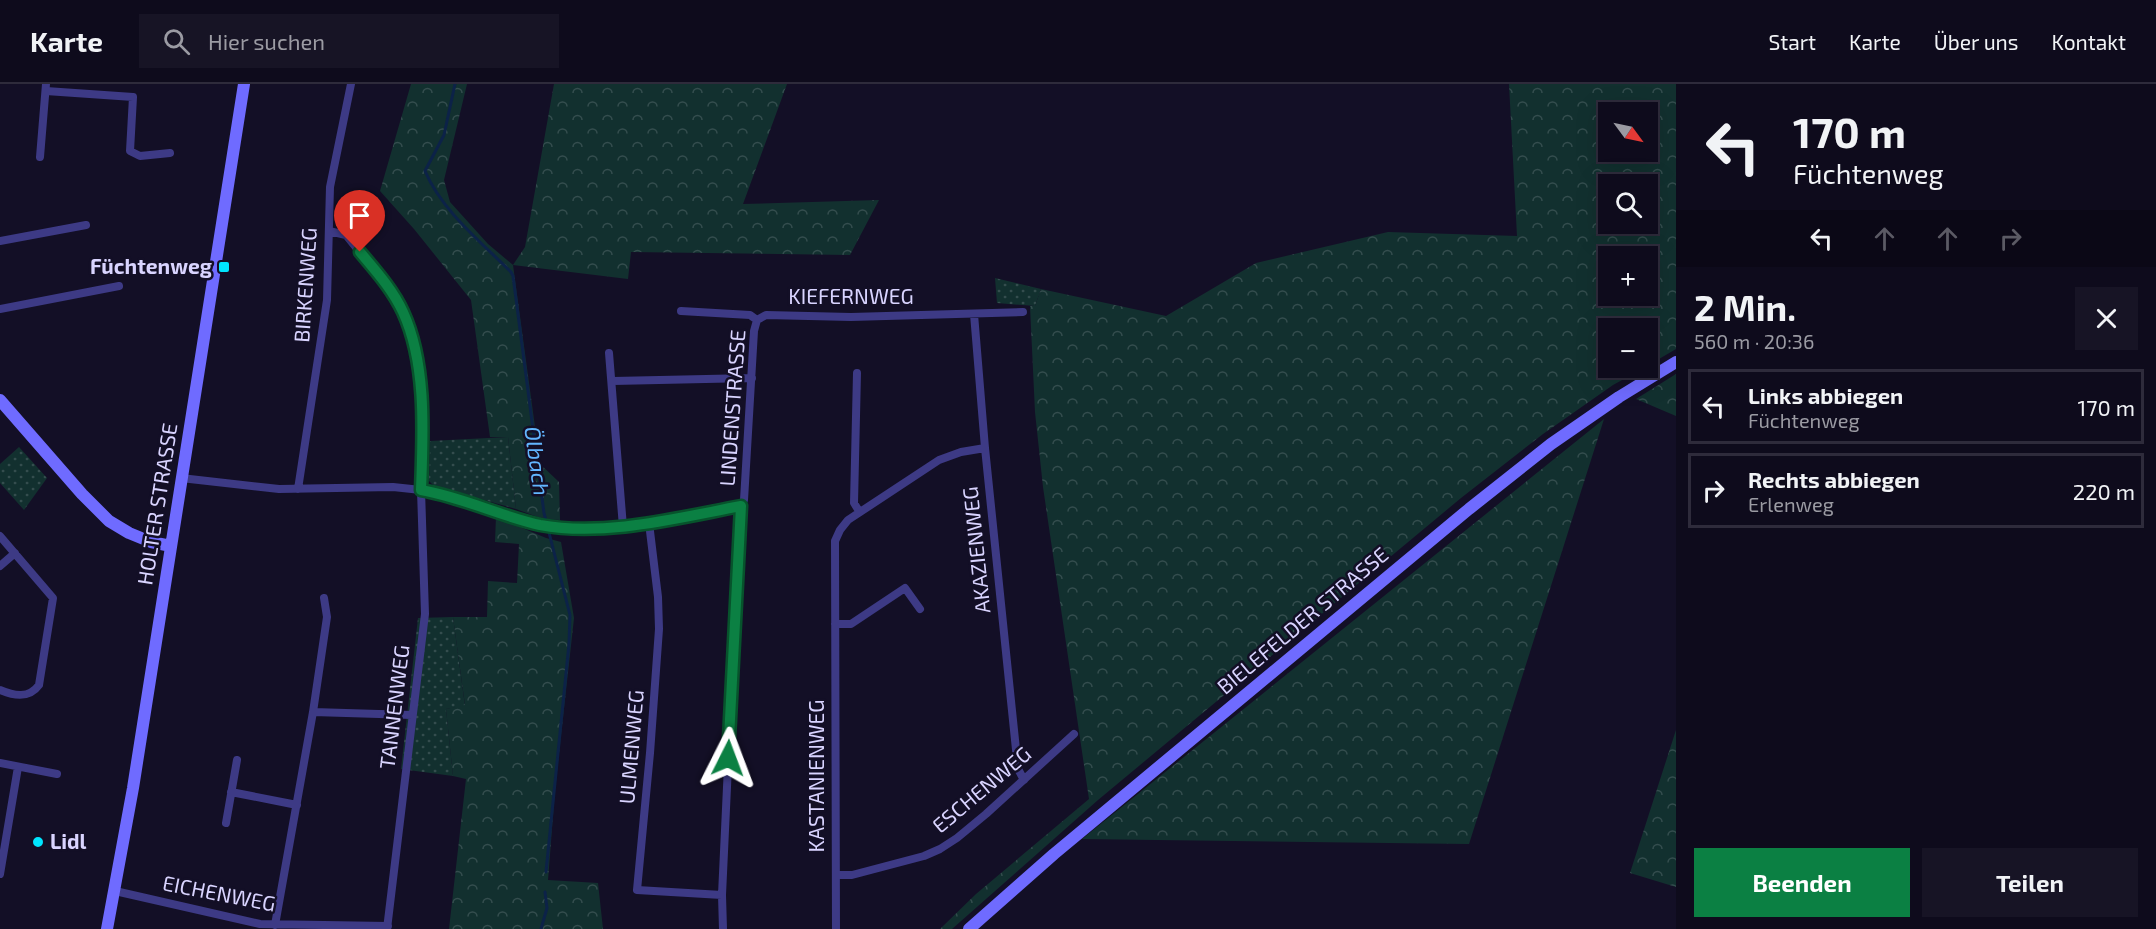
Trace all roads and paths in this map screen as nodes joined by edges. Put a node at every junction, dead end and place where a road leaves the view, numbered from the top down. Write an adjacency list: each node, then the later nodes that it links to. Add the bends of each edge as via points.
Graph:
1 (244, 84): 22 (street, HOLTER STRASSE)
2 (351, 84): 7 (street, BIRKENWEG, via 330,187)
3 (46, 87): 4 (street, via 133,97 130,151 140,156); 5 (street)
4 (170, 153)
5 (40, 157)
6 (86, 225): 8 (street)
7 (329, 231): 23 (street, BIRKENWEG, via 327,300); 24 (street, TANNENWEG, via 346,235 388,286 411,333 424,422)
8 (0, 241)
9 (119, 286): 10 (street)
10 (0, 309)
11 (681, 311): 14 (street, KIEFERNWEG, via 750,315)
12 (1023, 312): 13 (street, KIEFERNWEG)
13 (974, 314): 14 (street, KIEFERNWEG, via 766,315); 21 (street, AKAZIENWEG)
14 (758, 320): 18 (street, LINDENSTRASSE)
15 (609, 353): 19 (street)
16 (1676, 363): 57 (street, BIELEFELDER STRASSE, via 1551,444 1469,509)
17 (857, 373): 26 (street, via 854,503)
18 (752, 378): 19 (street); 25 (street, LINDENSTRASSE)
19 (613, 381): 28 (street)
20 (0, 400): 30 (street, via 110,521 129,533)
21 (985, 448): 26 (street, KASTANIENWEG, via 939,460); 44 (street, AKAZIENWEG, via 1018,769)
22 (181, 478): 23 (street); 30 (street, HOLTER STRASSE)
23 (298, 489): 24 (street)
24 (421, 490): 28 (street, via 558,528); 38 (street, TANNENWEG, via 425,614)
25 (741, 506): 27 (street); 51 (street, LINDENSTRASSE)
26 (859, 511): 35 (street, KASTANIENWEG, via 835,541)
27 (650, 523): 28 (street); 51 (street, ULMENWEG, via 659,629 637,890)
28 (623, 527)
29 (0, 536): 31 (street)
30 (171, 546): 50 (street, HOLTER STRASSE)
31 (15, 553): 32 (street); 36 (street, via 52,598 39,685 29,695)
32 (0, 566)
33 (324, 598): 37 (street, via 327,617)
34 (920, 609): 35 (street, via 905,588 851,624)
35 (835, 624): 49 (street, KASTANIENWEG)
36 (0, 690)
37 (313, 712): 38 (street); 46 (street)
38 (412, 715): 53 (street, TANNENWEG)
39 (1074, 734): 44 (street, ESCHENWEG)
40 (237, 760): 45 (street)
41 (0, 763): 42 (street)
42 (18, 767): 43 (street); 48 (street)
43 (57, 774)
44 (1024, 780): 49 (street, ESCHENWEG, via 940,849 852,875)
45 (231, 792): 46 (street); 47 (street)
46 (297, 805): 52 (street)
47 (226, 823)
48 (0, 874)
49 (836, 875): 56 (street, KASTANIENWEG)
50 (116, 891): 52 (street, EICHENWEG); 54 (street, HOLTER STRASSE)
51 (722, 895): 55 (street, LINDENSTRASSE)
52 (276, 925): 53 (street, EICHENWEG)
53 (387, 927)
54 (107, 929)
55 (723, 929)
56 (836, 929)
57 (969, 929)

